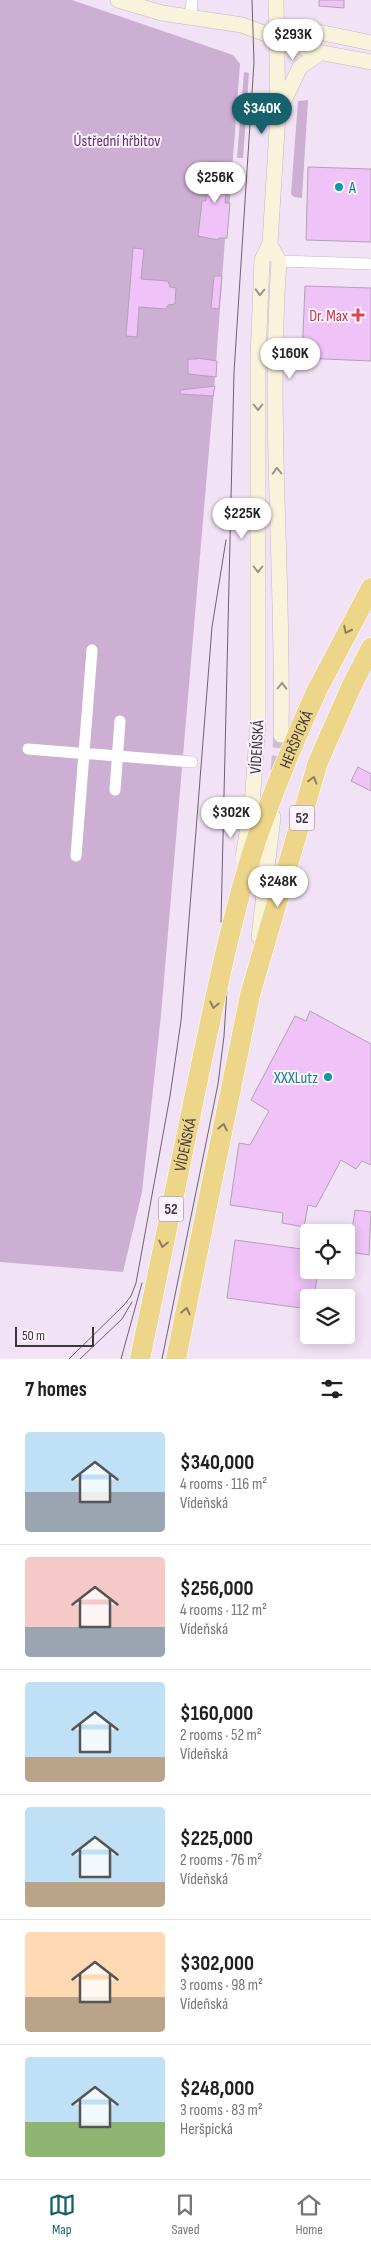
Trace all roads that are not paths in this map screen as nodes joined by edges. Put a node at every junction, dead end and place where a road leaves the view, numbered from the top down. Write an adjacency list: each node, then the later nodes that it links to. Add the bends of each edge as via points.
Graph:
1 (192, 0): 4 (street)
2 (276, 0): 5 (main road, VÍDEŇSKÁ)
3 (125, 1): 4 (main road)
4 (190, 18): 5 (main road, via 242,25)
5 (276, 36): 6 (main road, via 309,30); 7 (main road); 9 (main road, VÍDEŇSKÁ)
6 (371, 43)
7 (320, 53): 8 (main road); 9 (main road, via 300,67)
8 (371, 62)
9 (278, 114): 10 (main road, VÍDEŇSKÁ)
10 (270, 245): 11 (main road); 25 (main road, VÍDEŇSKÁ, one-way to 25, bridge, via 262,260 258,358 258,722 252,804 228,920)
11 (279, 261): 12 (street); 17 (main road, VÍDEŇSKÁ, one-way to 11, via 282,661 274,407)
12 (371, 264)
13 (371, 588): 25 (highway, HERŠPICKÁ / 52, one-way to 25, bridge, via 317,690 291,748 257,839)
14 (371, 648): 26 (highway, HERŠPICKÁ / 52, one-way to 14, via 318,762)
15 (92, 650): 19 (street)
16 (120, 721): 20 (street)
17 (281, 735)
18 (28, 749): 19 (street)
19 (88, 754): 20 (street); 24 (street)
20 (117, 756): 21 (street); 22 (street)
21 (192, 762)
22 (115, 790)
23 (273, 817): 26 (main road)
24 (76, 856)
25 (224, 957): 27 (highway, VÍDEŇSKÁ / 52, one-way to 27, bridge)
26 (250, 995): 28 (highway, 52, one-way to 26)
27 (140, 1359)
28 (176, 1359)

